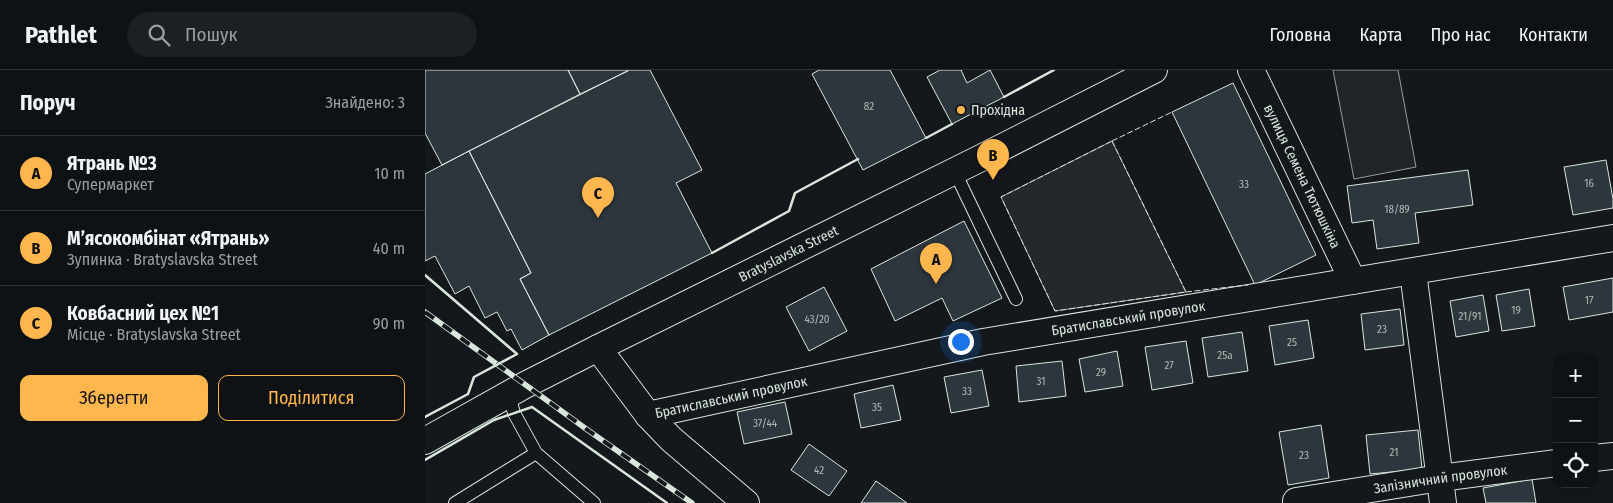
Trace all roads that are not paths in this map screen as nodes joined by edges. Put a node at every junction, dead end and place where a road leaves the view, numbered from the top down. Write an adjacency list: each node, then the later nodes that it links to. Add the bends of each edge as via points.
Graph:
1 (1154, 70): 3 (street, Bratyslavska Street)
2 (1251, 70): 6 (street, вулиця Семена Тютюшкіна)
3 (954, 170): 7 (lane); 8 (street, Bratyslavska Street)
4 (1613, 238): 5 (street, Братиславський провулок)
5 (1413, 272): 6 (street, Братиславський провулок); 16 (street)
6 (1353, 281): 10 (street, Братиславський провулок, via 983,342)
7 (1016, 299)
8 (598, 348): 9 (street, Bratyslavska Street); 10 (street)
9 (509, 395): 11 (street, Bratyslavska Street); 12 (lane, via 514,413)
10 (647, 415): 20 (street)
11 (425, 441)
12 (536, 453): 18 (lane); 19 (lane)
13 (1613, 456): 14 (street)
14 (1598, 458)
15 (1553, 464): 16 (street, Залізничний провулок)
16 (1442, 491): 17 (street, Залізничний провулок)
17 (1296, 501)
18 (455, 503)
19 (594, 503)
20 (746, 503)

